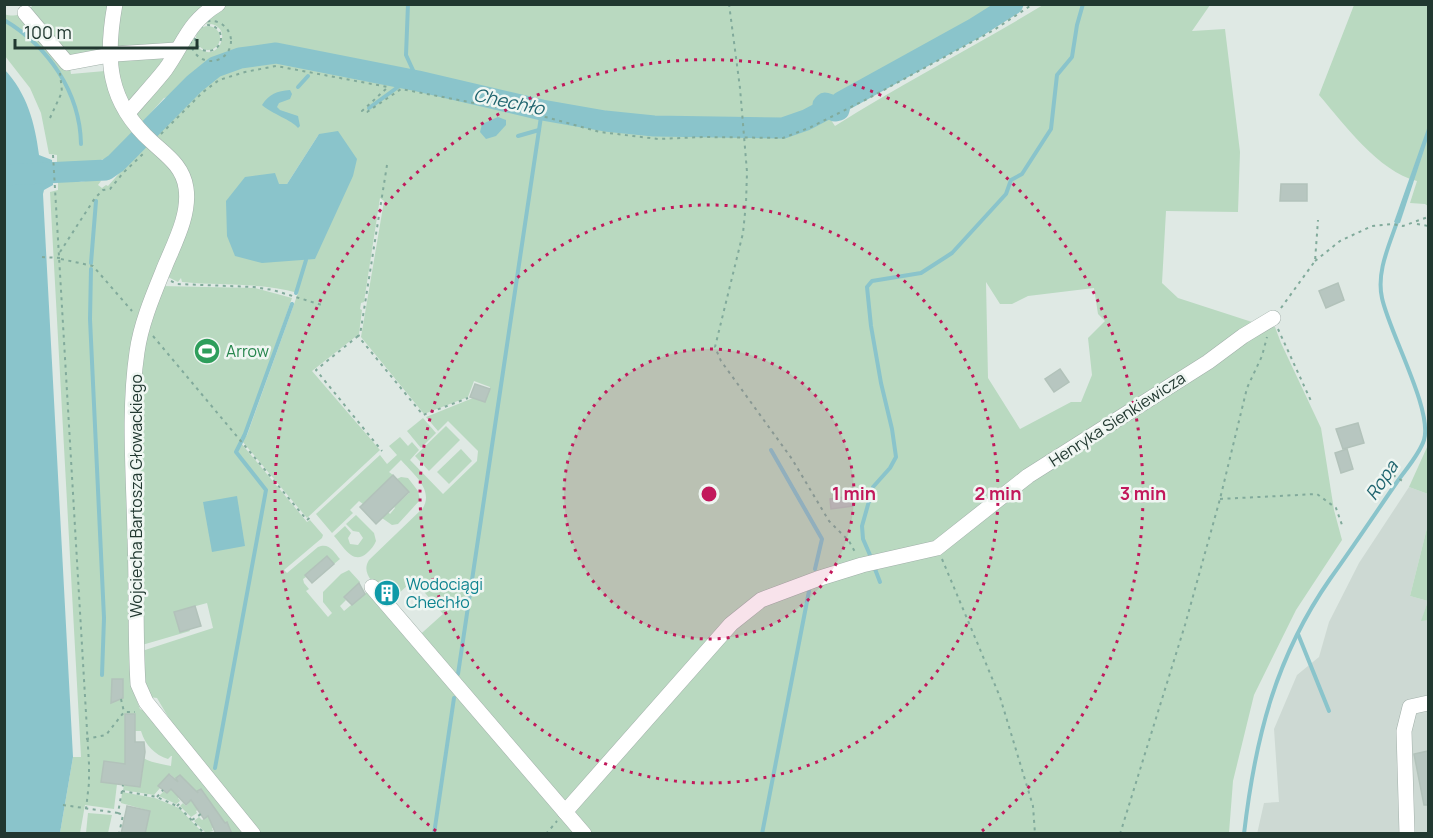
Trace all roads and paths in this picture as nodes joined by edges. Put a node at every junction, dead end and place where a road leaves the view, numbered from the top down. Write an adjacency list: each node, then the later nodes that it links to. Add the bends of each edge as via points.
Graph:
1 (115, 4): 10 (street, Wojciecha Bartosza Głowackiego)
2 (218, 4): 9 (street, via 195,23)
3 (729, 4): 14 (path)
4 (1033, 4): 14 (path, via 994,30 812,127 783,138)
5 (25, 13): 11 (street)
6 (203, 22): 7 (path, via 219,23 229,33 231,46 225,58 213,62 200,58 192,45)
7 (192, 33)
8 (215, 49): 8 (path, via 221,38 218,30 211,25 201,27 195,35 197,44 207,51)
9 (176, 50): 10 (street); 12 (street)
10 (109, 56): 11 (street); 12 (street, Wojciecha Bartosza Głowackiego, via 111,77)
11 (67, 63): 13 (path, via 60,74 62,92)
12 (128, 113): 15 (street, Wojciecha Bartosza Głowackiego)
13 (50, 118)
14 (743, 139): 15 (path, via 658,139 600,132 542,116 401,89 367,112 362,111 388,87 276,66 219,80); 40 (path, via 747,172 743,233 715,347)
15 (151, 141): 22 (path, via 110,189 95,198); 29 (street, Wojciecha Bartosza Głowackiego, via 180,171 187,195 179,232)
16 (53, 155): 22 (path)
17 (387, 165): 30 (path)
18 (1428, 217): 20 (path)
19 (1318, 220): 25 (path)
20 (1415, 223): 21 (path); 25 (path, via 1372,226 1340,241)
21 (1428, 226)
22 (60, 252): 24 (path)
23 (42, 257): 24 (path)
24 (60, 258): 29 (path, via 93,266); 46 (path)
25 (1314, 261): 28 (path)
26 (177, 284): 27 (path, via 254,287)
27 (325, 306)
28 (1274, 318): 32 (path); 36 (path, via 1247,388); 39 (street, Henryka Sienkiewicza, via 1028,476)
29 (144, 325): 37 (path, via 307,520); 61 (street, Wojciecha Bartosza Głowackiego, via 137,349 132,434 138,684 146,702)
30 (358, 336): 31 (path, via 423,416); 33 (path, via 316,370)
31 (468, 398)
32 (1311, 401)
33 (382, 451)
34 (1392, 475): 35 (path)
35 (1404, 482)
36 (1220, 499): 38 (path, via 1317,494 1336,508); 64 (path)
37 (312, 516)
38 (1342, 525)
39 (937, 548): 40 (street); 63 (path, via 1000,697 1033,806)
40 (862, 565): 55 (street, via 761,600 731,624)
41 (372, 587): 55 (street)
42 (121, 699): 45 (path)
43 (1428, 703): 65 (street, via 1410,707 1404,731)
44 (140, 709): 45 (path)
45 (124, 712): 46 (path, via 106,735)
46 (86, 739): 54 (path)
47 (123, 785): 49 (path)
48 (163, 790): 50 (path)
49 (122, 791): 50 (path); 56 (path)
50 (157, 797): 53 (path)
51 (182, 801): 53 (path)
52 (63, 805): 54 (path)
53 (177, 806): 58 (path)
54 (86, 809): 56 (path)
55 (565, 812): 62 (street)
56 (117, 813): 59 (path, via 123,814)
57 (201, 814): 58 (path)
58 (192, 820): 60 (path)
59 (119, 834)
60 (205, 834)
61 (253, 834)
62 (584, 834)
63 (1035, 834)
64 (1120, 834)
65 (1407, 834)

